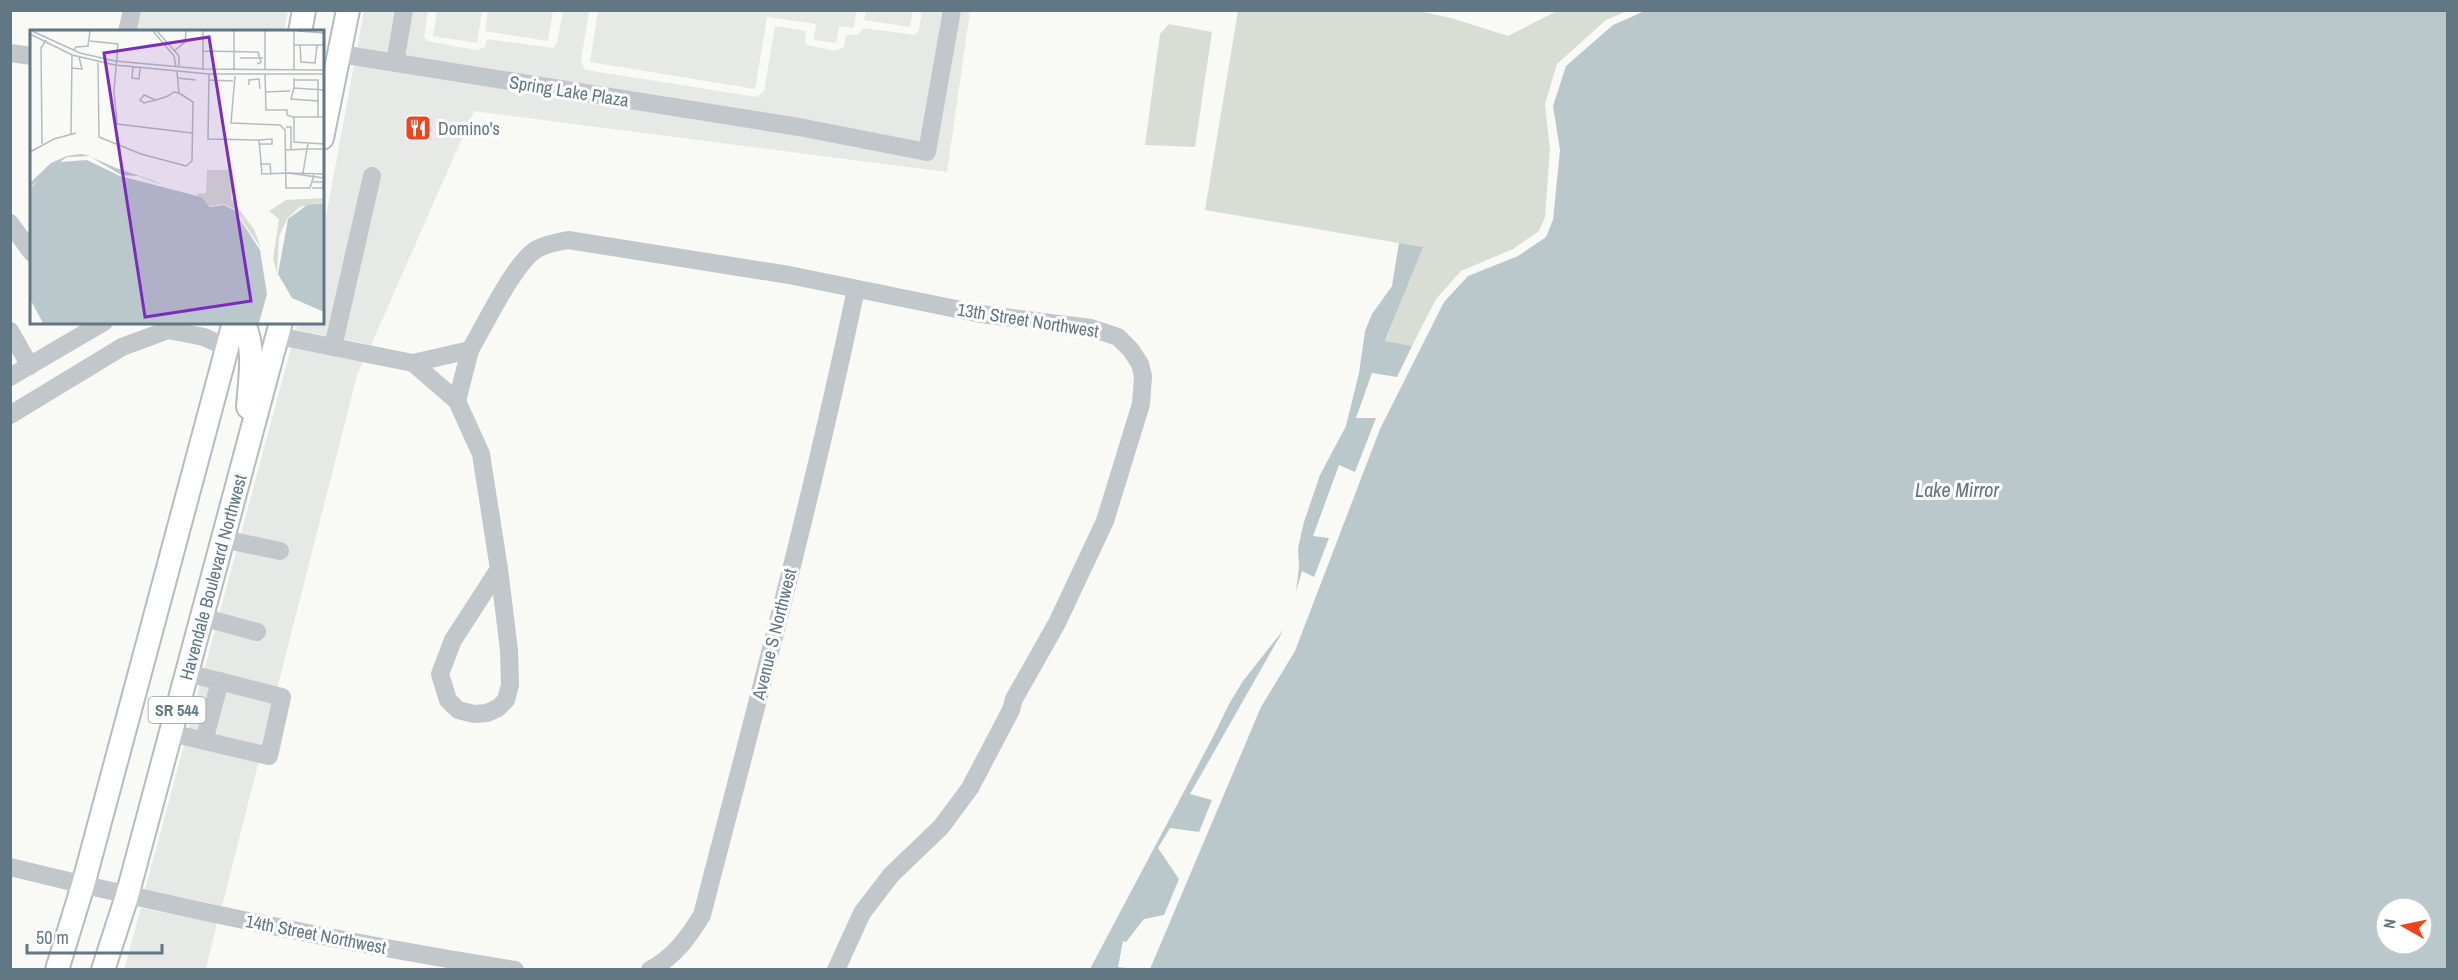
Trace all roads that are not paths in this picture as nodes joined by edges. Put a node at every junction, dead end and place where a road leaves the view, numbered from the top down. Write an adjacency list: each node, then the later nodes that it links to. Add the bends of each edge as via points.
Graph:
1 (132, 10): 6 (street)
2 (304, 10): 7 (main road)
3 (348, 10): 9 (main road)
4 (404, 10): 11 (street)
5 (952, 10): 11 (street, Spring Lake Plaza, via 927,152 799,127)
6 (127, 30)
7 (300, 30)
8 (10, 53): 10 (street)
9 (339, 54): 11 (street, Spring Lake Plaza); 12 (main road)
10 (30, 56)
11 (395, 63)
12 (324, 128)
13 (372, 176): 23 (street)
14 (13, 229): 15 (street)
15 (30, 250)
16 (856, 289): 25 (street, 13th Street Northwest, via 568,240 535,250 522,262); 44 (street, Avenue S Northwest, via 813,482 702,915 686,941); 48 (street, 13th Street Northwest, via 981,314 1103,331 1118,337 1138,359 1143,390 1097,539 970,788 941,827 891,875 862,913)
17 (97, 324): 21 (street)
18 (234, 324): 24 (main road, SR 544)
19 (244, 324): 31 (main road, via 252,352)
20 (275, 327): 23 (street); 31 (main road, Havendale Boulevard Northwest / SR 544)
21 (79, 329): 27 (street)
22 (10, 332): 27 (street)
23 (333, 347): 26 (street)
24 (228, 348): 30 (street, via 204,337 168,330 122,347); 42 (main road, SR 544)
25 (470, 350): 26 (street); 29 (street, 13th Street Northwest)
26 (413, 363): 29 (street)
27 (30, 366): 28 (street)
28 (10, 377)
29 (457, 401): 34 (street, via 480,454)
30 (10, 415)
31 (245, 459): 32 (main road, Havendale Boulevard Northwest / SR 544)
32 (223, 539): 33 (street); 35 (main road, Havendale Boulevard Northwest / SR 544)
33 (280, 551)
34 (499, 569): 34 (street, via 509,650 510,685 506,700 488,713 458,711 448,700 441,674 453,640)
35 (202, 617): 36 (street); 37 (main road, Havendale Boulevard Northwest / SR 544)
36 (257, 632)
37 (187, 673): 38 (street); 39 (main road, Havendale Boulevard Northwest / SR 544)
38 (220, 681): 40 (street); 40 (street, via 282,698 269,756)
39 (171, 733): 40 (street); 43 (main road, Havendale Boulevard Northwest / SR 544)
40 (204, 741)
41 (10, 867): 42 (street, 14th Street Northwest)
42 (83, 885): 43 (street, 14th Street Northwest); 45 (main road, SR 544)
43 (127, 896): 46 (main road, Havendale Boulevard Northwest / SR 544); 47 (street, 14th Street Northwest, via 356,943)
44 (655, 967)
45 (57, 969)
46 (103, 969)
47 (515, 969)
48 (836, 969)

